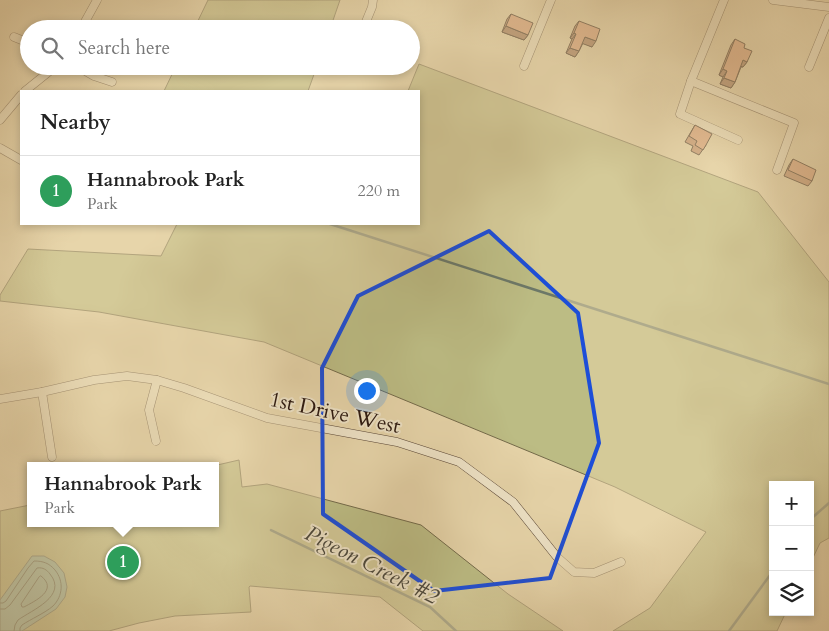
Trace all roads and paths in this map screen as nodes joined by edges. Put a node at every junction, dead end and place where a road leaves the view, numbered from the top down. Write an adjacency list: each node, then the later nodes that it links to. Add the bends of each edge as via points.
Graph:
1 (97, 0): 9 (street)
2 (373, 0): 10 (street)
3 (551, 0): 13 (street)
4 (724, 0): 17 (street)
5 (773, 0): 6 (street)
6 (789, 1): 7 (street)
7 (829, 7)
8 (829, 18): 14 (street)
9 (86, 20)
10 (367, 20)
11 (14, 37): 12 (street)
12 (20, 39)
13 (524, 66)
14 (809, 66)
15 (45, 75): 19 (street)
16 (92, 75): 18 (street)
17 (691, 81): 22 (street, via 680,114); 25 (street, via 794,123)
18 (112, 82)
19 (26, 90)
20 (20, 96): 21 (street)
21 (0, 120)
22 (738, 140)
23 (0, 148): 24 (street)
24 (20, 159)
25 (777, 170)
26 (157, 380): 27 (street, 1st Drive West, via 127,376); 29 (street, via 149,410); 31 (street, 1st Drive West, via 266,418 397,442 458,462 513,502 557,557 574,572 594,573)
27 (42, 392): 28 (street, 1st Drive West); 30 (street)
28 (0, 398)
29 (156, 442)
30 (52, 457)
31 (620, 562)

